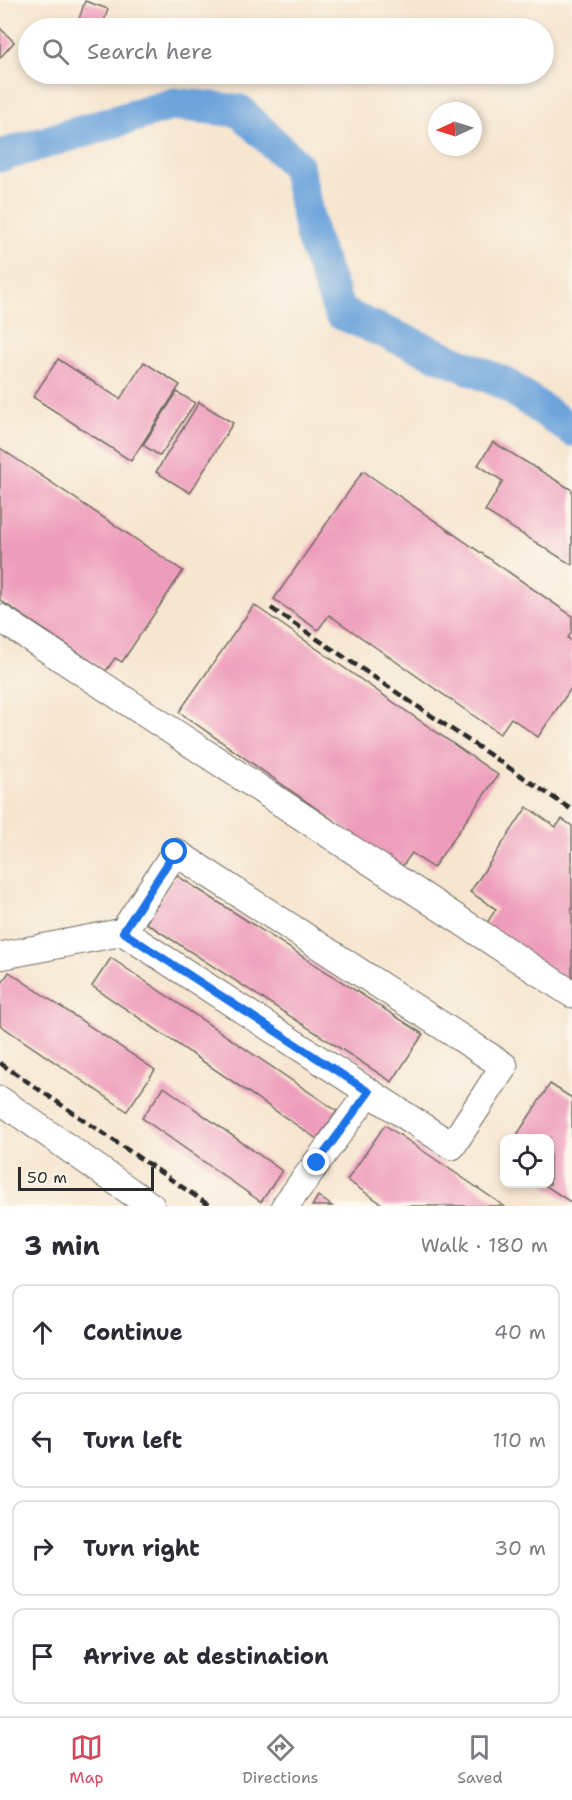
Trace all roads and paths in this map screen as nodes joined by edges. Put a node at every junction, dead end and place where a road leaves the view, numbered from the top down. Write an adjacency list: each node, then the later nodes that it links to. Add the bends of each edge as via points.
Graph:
1 (0, 618): 4 (street)
2 (123, 932): 3 (street); 5 (street); 5 (street, via 175,852 504,1066 452,1146)
3 (0, 956)
4 (572, 994)
5 (369, 1092): 8 (street)
6 (0, 1100): 7 (street)
7 (151, 1206)
8 (285, 1206)

